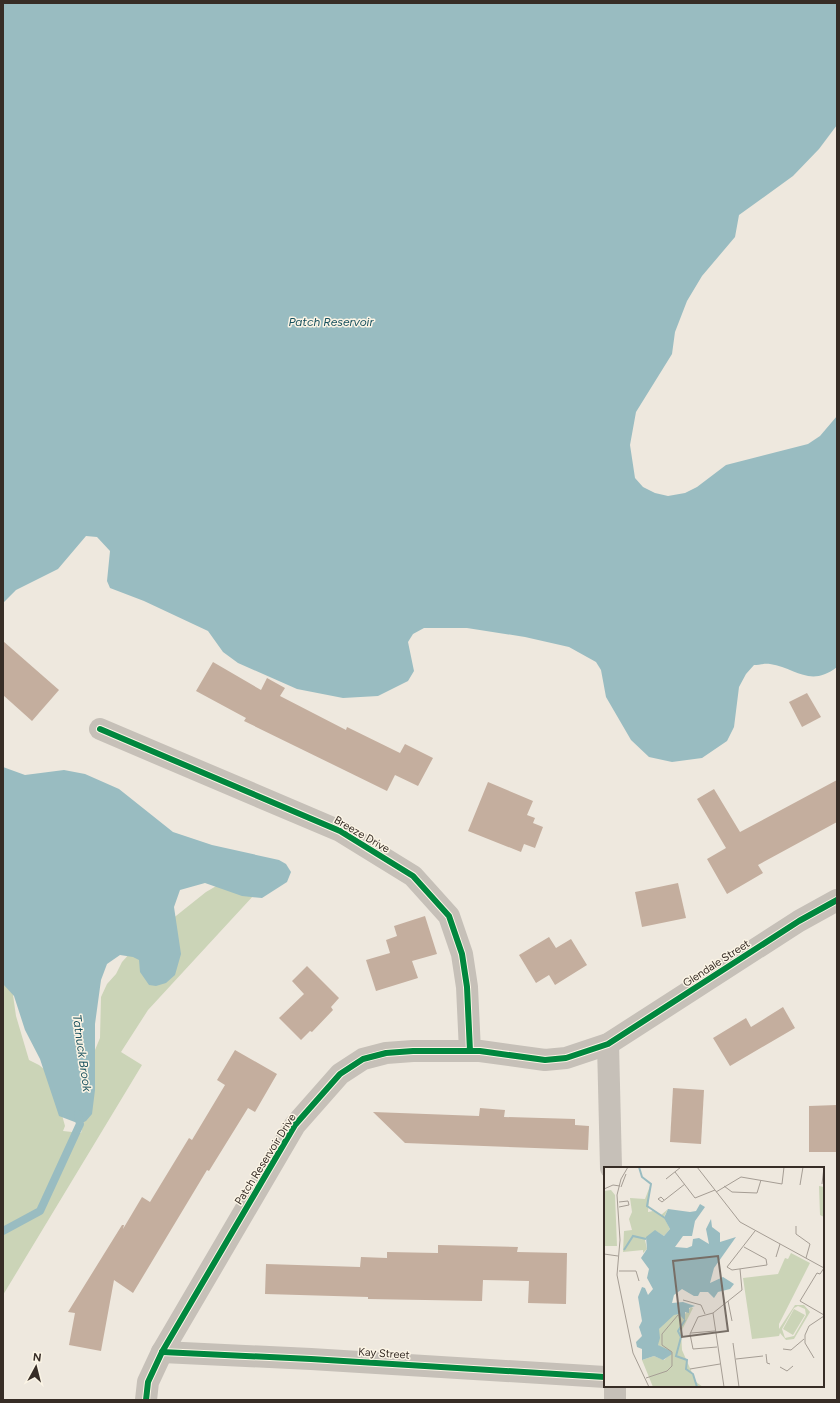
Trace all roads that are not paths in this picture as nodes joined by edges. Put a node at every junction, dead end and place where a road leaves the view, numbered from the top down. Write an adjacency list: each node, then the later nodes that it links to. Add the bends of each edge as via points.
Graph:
1 (100, 729): 4 (street, Breeze Drive, via 340,831 413,876 449,916 462,954 467,987)
2 (837, 900): 3 (street, Glendale Street, via 799,921)
3 (608, 1044): 4 (street, Patch Reservoir Drive, via 566,1058 545,1060); 5 (street)
4 (470, 1051): 6 (street, Patch Reservoir Drive, via 386,1053 363,1060 340,1074 295,1125)
5 (611, 1167)
6 (162, 1352): 7 (street, Kay Street); 9 (street, Patch Reservoir Drive, via 148,1382)
7 (604, 1377)
8 (615, 1387): 10 (street)
9 (146, 1400)
10 (615, 1400)

